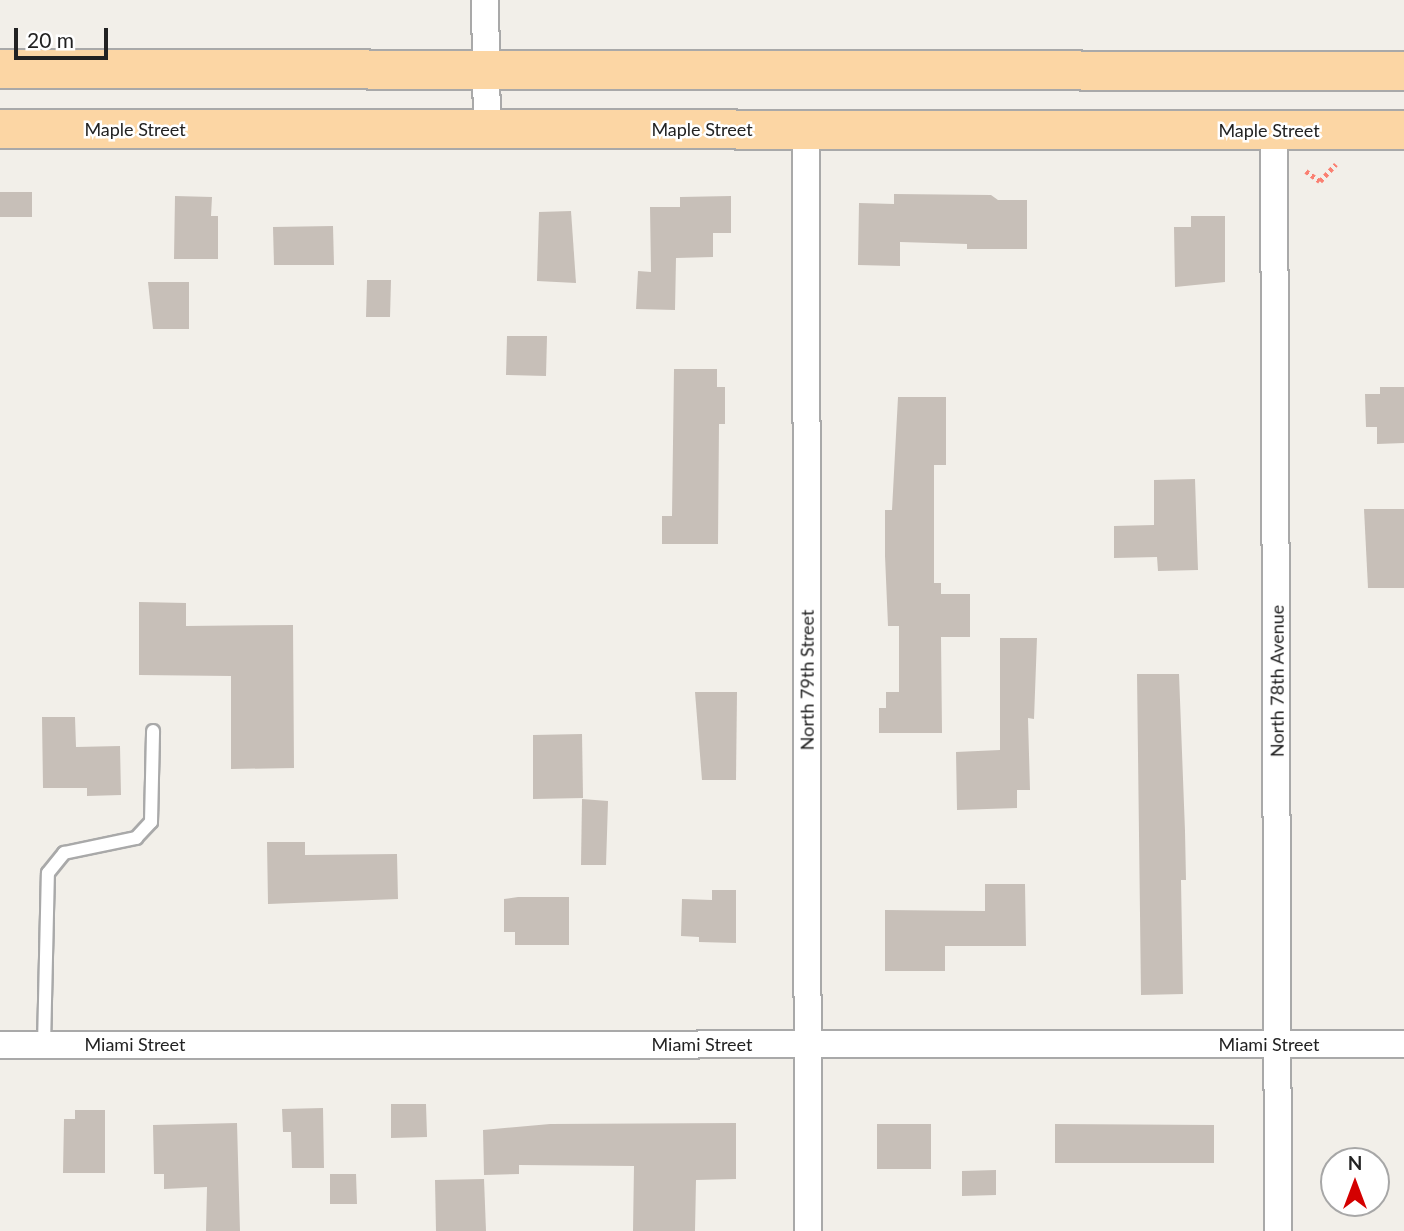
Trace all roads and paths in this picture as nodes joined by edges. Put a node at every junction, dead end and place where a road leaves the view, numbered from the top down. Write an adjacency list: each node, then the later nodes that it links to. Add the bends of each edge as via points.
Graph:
1 (485, 0): 3 (street)
2 (0, 69): 3 (main road)
3 (486, 69): 4 (main road); 7 (street)
4 (1404, 71)
5 (0, 129): 7 (main road, Maple Street)
6 (806, 129): 7 (main road, Maple Street); 8 (main road, Maple Street); 11 (street, North 79th Street)
7 (488, 130)
8 (1274, 130): 9 (main road, Maple Street); 12 (street, North 78th Avenue)
9 (1404, 130)
10 (153, 731): 15 (lane, via 151,822 136,838 64,853 48,873)
11 (808, 1044): 12 (street, Miami Street); 15 (street, Miami Street); 16 (street, North 79th Street)
12 (1278, 1044): 13 (street, Miami Street); 17 (street, North 78th Avenue)
13 (1404, 1044)
14 (0, 1045): 15 (street, Miami Street)
15 (44, 1045)
16 (808, 1231)
17 (1278, 1231)

